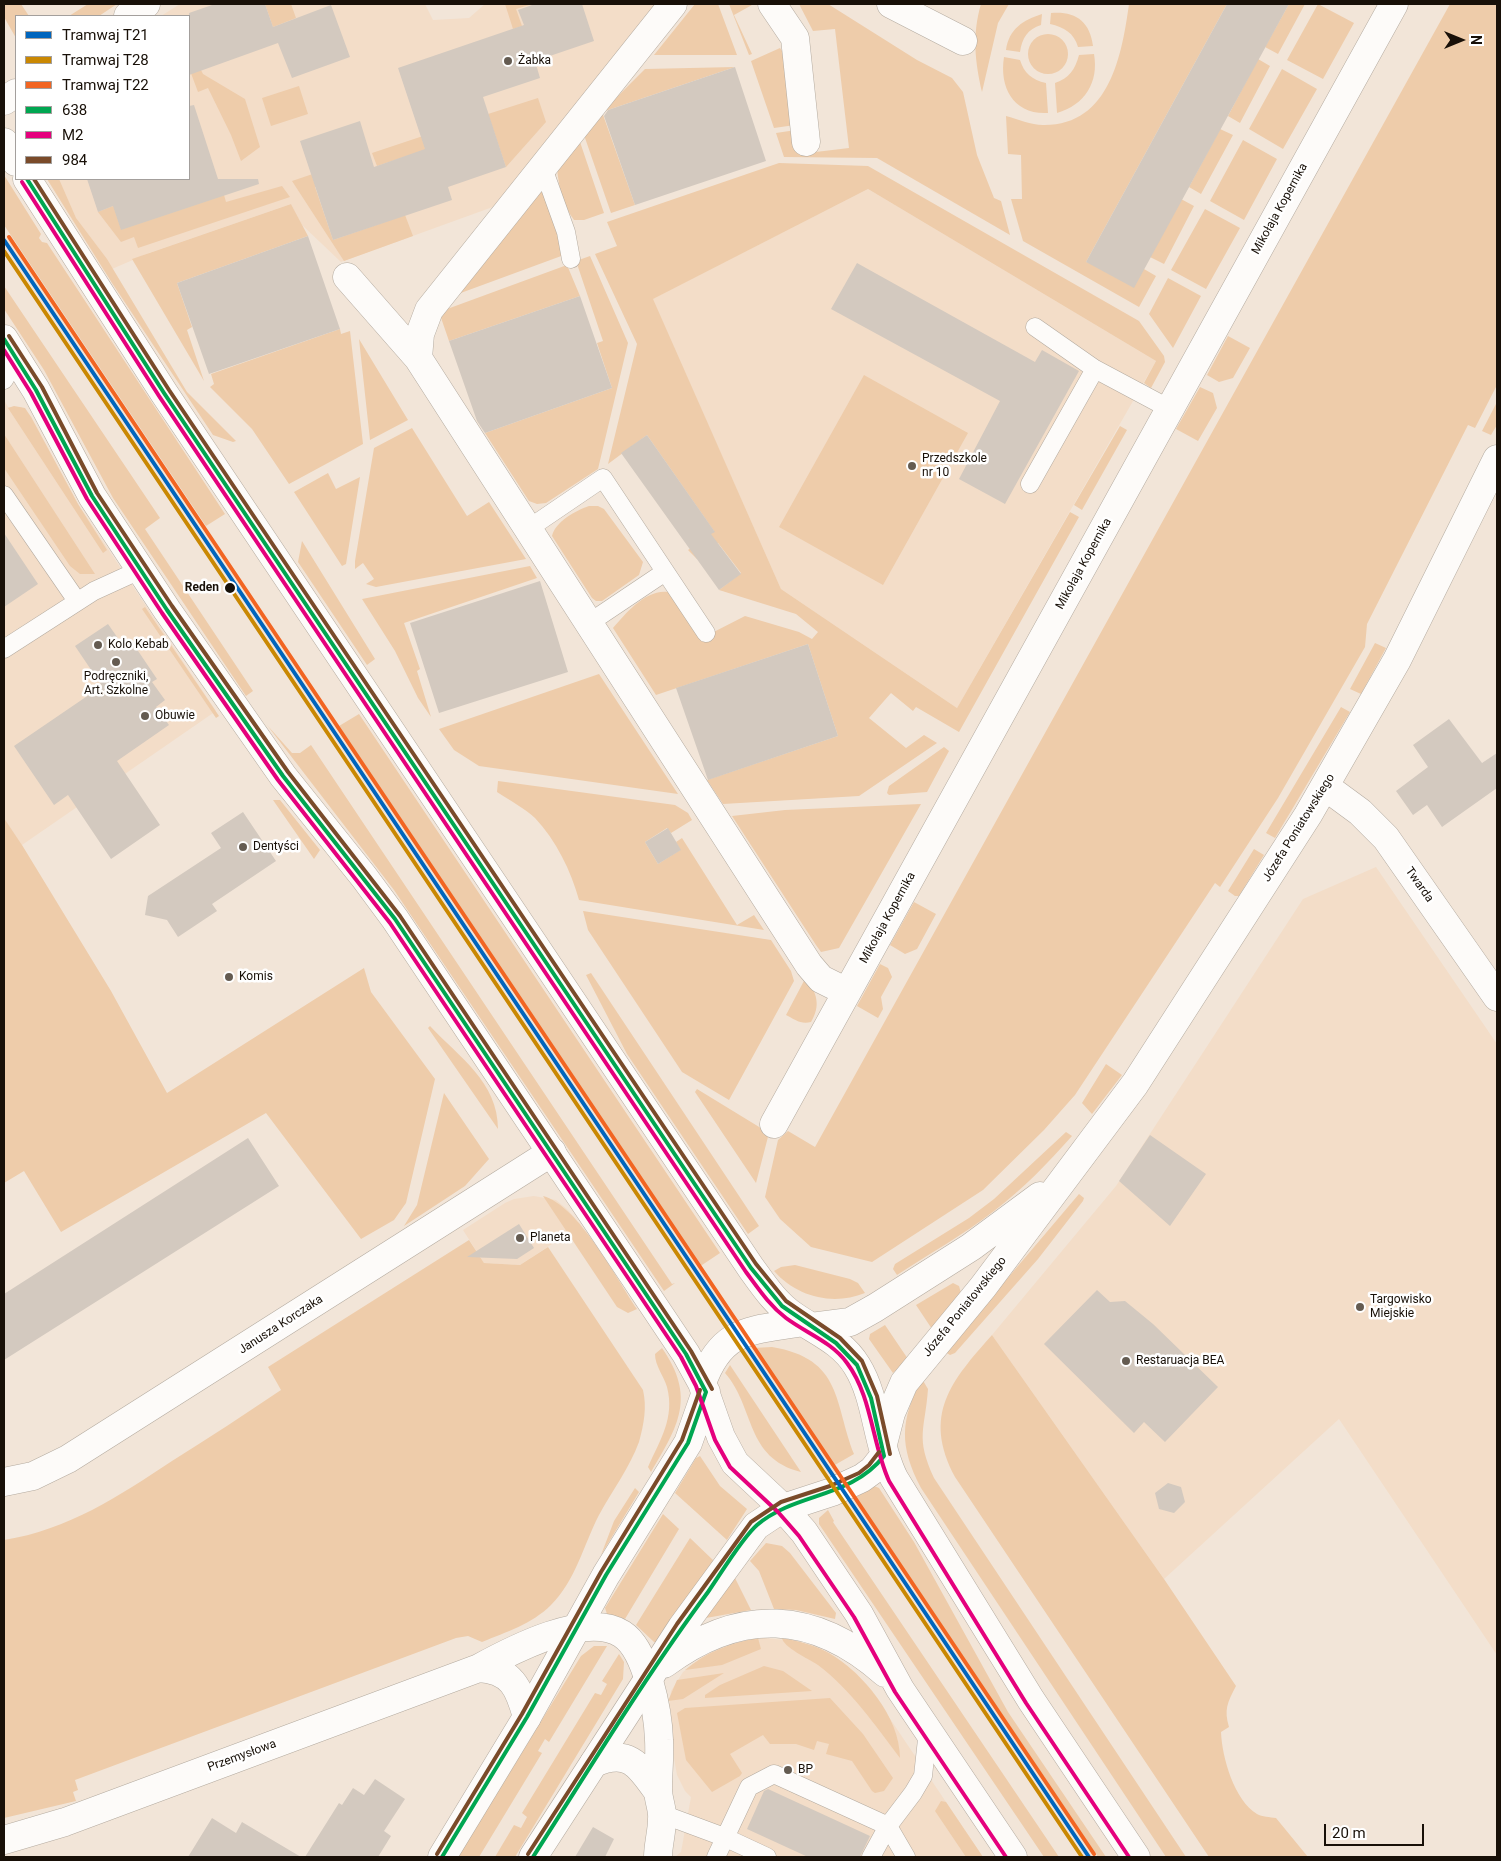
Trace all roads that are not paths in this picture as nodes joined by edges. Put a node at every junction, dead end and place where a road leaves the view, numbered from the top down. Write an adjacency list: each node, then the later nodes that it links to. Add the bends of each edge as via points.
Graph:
1 (146, 4): 6 (street)
2 (673, 4): 13 (street)
3 (772, 4): 11 (street, via 795,38)
4 (891, 4): 7 (street)
5 (1394, 4): 21 (street, Mikołaja Kopernika)
6 (130, 15)
7 (963, 41)
8 (15, 94): 9 (street)
9 (4, 102)
10 (4, 142): 12 (street)
11 (806, 142)
12 (15, 160)
13 (543, 168): 15 (lane, via 566,232); 18 (street, via 429,310 420,334)
14 (28, 180): 38 (street, via 159,385 746,1261 772,1296)
15 (570, 259)
16 (347, 276): 18 (street)
17 (1035, 327): 20 (lane)
18 (418, 358): 25 (street)
19 (8, 359): 26 (street)
20 (1095, 369): 21 (lane); 23 (lane)
21 (1170, 409): 33 (street, Mikołaja Kopernika)
22 (1497, 459): 32 (street, Józefa Poniatowskiego, via 1397,660)
23 (1030, 484)
24 (4, 496): 28 (lane)
25 (528, 529): 27 (lane, via 603,478); 29 (street)
26 (140, 570): 28 (lane); 36 (street, via 250,730 395,919)
27 (665, 572): 29 (lane); 30 (lane)
28 (77, 601): 31 (lane)
29 (589, 623): 33 (street, via 809,965 822,979)
30 (706, 633)
31 (5, 646)
32 (1326, 787): 34 (street, Twarda, via 1360,812 1386,838); 37 (street, Józefa Poniatowskiego, via 1135,1084)
33 (846, 992): 35 (street, Mikołaja Kopernika)
34 (1497, 997)
35 (774, 1124)
36 (552, 1152): 39 (street, via 686,1354); 41 (street, Janusza Korczaka, via 68,1459 32,1476)
37 (1066, 1174): 38 (street, Józefa Poniatowskiego, via 971,1247 909,1288 850,1322); 40 (street, Józefa Poniatowskiego, via 983,1287 904,1383 891,1413)
38 (807, 1324): 39 (street, via 745,1333 734,1338 710,1362); 40 (street, via 832,1338 856,1365 868,1392)
39 (704, 1388): 42 (street, via 721,1437 735,1463); 43 (street, via 688,1443)
40 (883, 1453): 42 (street, via 873,1470 852,1484); 62 (street, via 894,1478 1031,1700)
41 (4, 1482)
42 (783, 1508): 45 (street, via 756,1526); 46 (street, via 804,1532 853,1605)
43 (577, 1627): 44 (street, Przemysłowa, via 508,1652); 45 (street, via 623,1635 639,1655); 47 (street)
44 (479, 1668): 47 (street, via 494,1669 515,1684); 53 (street, Przemysłowa, via 65,1822)
45 (648, 1678): 46 (street, via 678,1654 711,1635 768,1623 806,1628 843,1641 874,1662); 49 (street); 50 (street, via 659,1739)
46 (900, 1689): 48 (street)
47 (527, 1717): 54 (street)
48 (928, 1730): 51 (lane, via 923,1776); 61 (street)
49 (594, 1762): 50 (street, via 610,1756 634,1762 643,1771); 55 (street)
50 (660, 1803): 52 (lane); 56 (street)
51 (888, 1826): 52 (lane, via 774,1774 749,1787); 59 (lane); 60 (lane)
52 (724, 1837): 57 (lane); 58 (lane)
53 (4, 1840)
54 (442, 1857)
55 (533, 1857)
56 (658, 1857)
57 (716, 1857)
58 (767, 1857)
59 (872, 1857)
60 (906, 1857)
61 (1014, 1857)
62 (1136, 1857)

